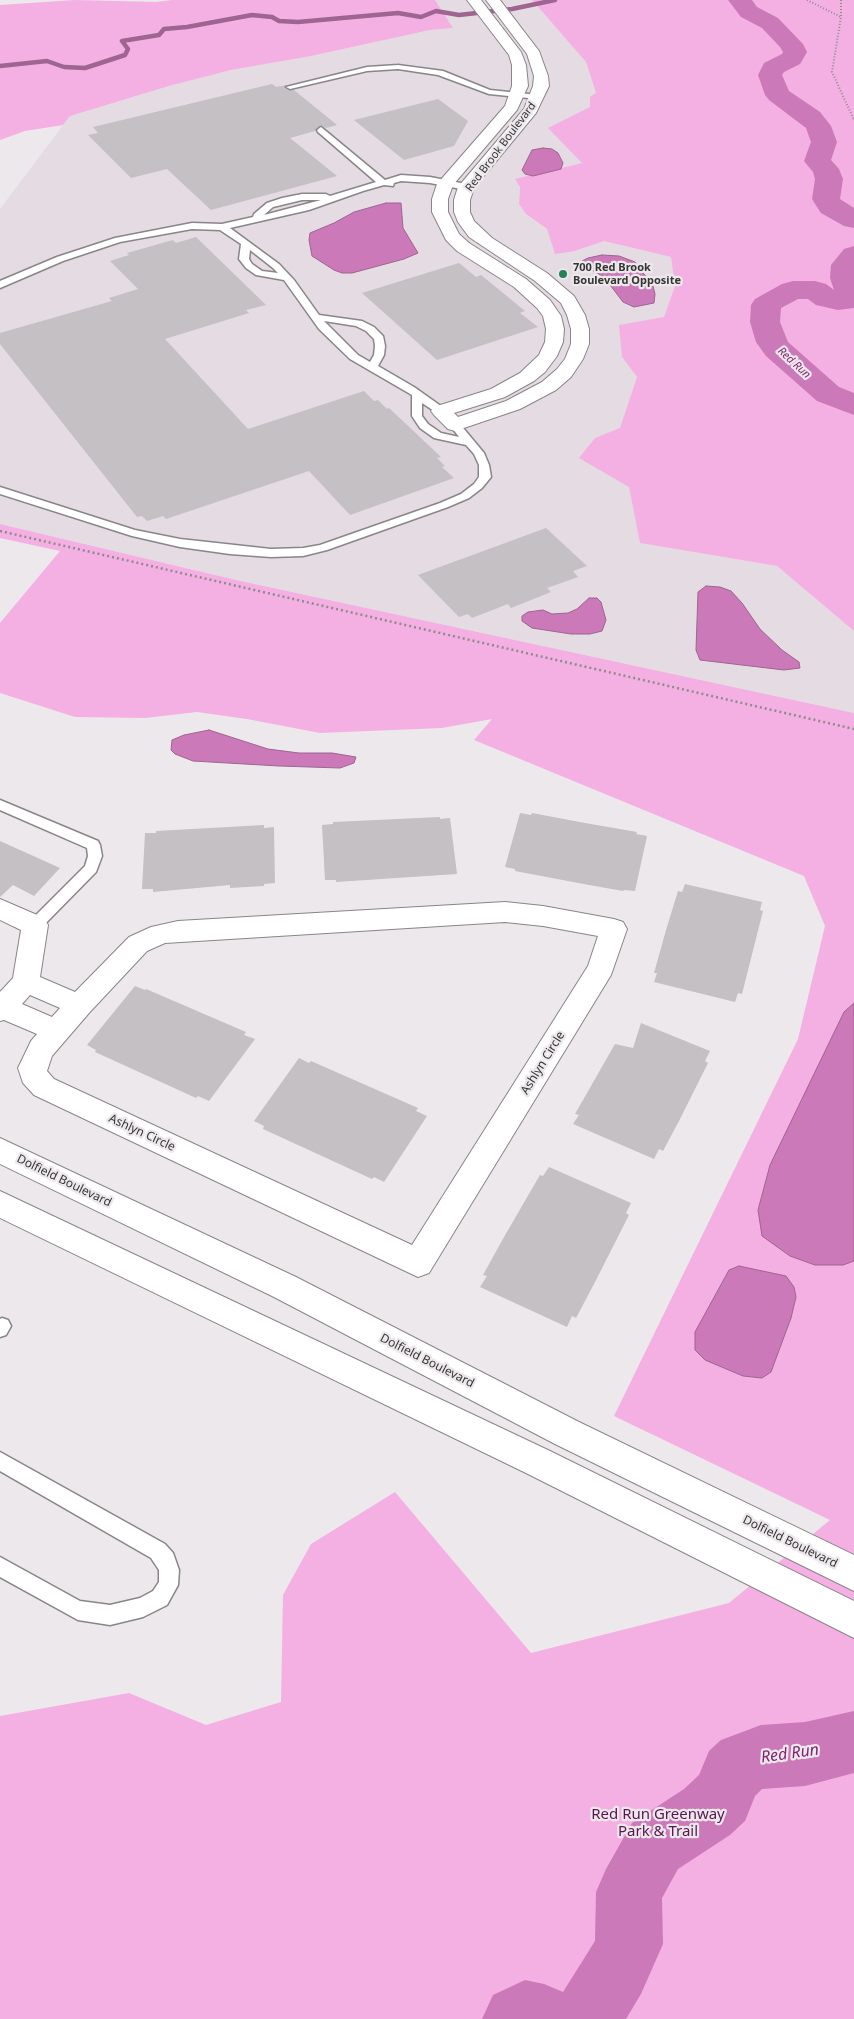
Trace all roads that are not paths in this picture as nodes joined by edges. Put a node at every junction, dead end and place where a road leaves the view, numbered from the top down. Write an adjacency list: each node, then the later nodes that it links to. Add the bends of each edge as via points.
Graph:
1 (474, 0): 4 (street, Red Brook Boulevard, via 508,44 519,65)
2 (494, 0): 5 (street, Red Brook Boulevard, via 527,42 539,64)
3 (290, 87): 4 (lane, via 367,69 398,67 427,70 451,76 477,89)
4 (518, 95): 5 (lane); 8 (street, Red Brook Boulevard, via 512,107)
5 (538, 97): 9 (street, Red Brook Boulevard)
6 (321, 130): 7 (lane)
7 (382, 182): 8 (lane); 10 (lane, via 306,208)
8 (443, 188): 9 (lane); 17 (street, via 440,212 452,236 463,247 533,294 552,316 555,329 548,356 527,377 498,393)
9 (465, 191): 18 (street, Red Brook Boulevard, via 462,212 466,222 493,247 541,277 568,300 580,328 580,344 574,359 549,386 513,405)
10 (222, 227): 11 (lane); 13 (lane, via 192,226 118,240 60,259)
11 (246, 243): 12 (lane); 12 (lane, via 244,259 249,266 259,273)
12 (287, 278): 14 (lane)
13 (0, 285)
14 (315, 317): 15 (lane, via 339,344); 15 (lane, via 358,323 370,329 379,338 380,346)
15 (372, 367): 16 (lane)
16 (417, 394): 17 (lane); 19 (lane, via 417,416 424,426 438,436)
17 (441, 411): 18 (street)
18 (456, 425): 19 (lane)
19 (470, 442): 20 (lane, via 479,452 485,476 464,496 323,548 303,552 271,553 180,543 132,533)
20 (0, 490)
21 (0, 805): 23 (lane, via 93,845 95,856 90,868)
22 (0, 909): 23 (street)
23 (35, 925): 24 (street)
24 (26, 982): 25 (street); 26 (street)
25 (79, 1005): 27 (street, Ashlyn Circle); 27 (street, Ashlyn Circle, via 138,944 160,934 178,931 505,912 614,929 596,975 418,1263 44,1087 33,1075 32,1068 41,1049)
26 (1, 1008): 27 (street)
27 (57, 1030)
28 (0, 1150): 32 (street, Dolfield Boulevard, via 285,1287 567,1433)
29 (0, 1204): 33 (street, via 538,1462)
30 (0, 1460): 31 (lane, via 158,1551 169,1570 168,1585 160,1598 143,1607 110,1615 78,1610)
31 (0, 1567)
32 (854, 1573)
33 (854, 1620)

